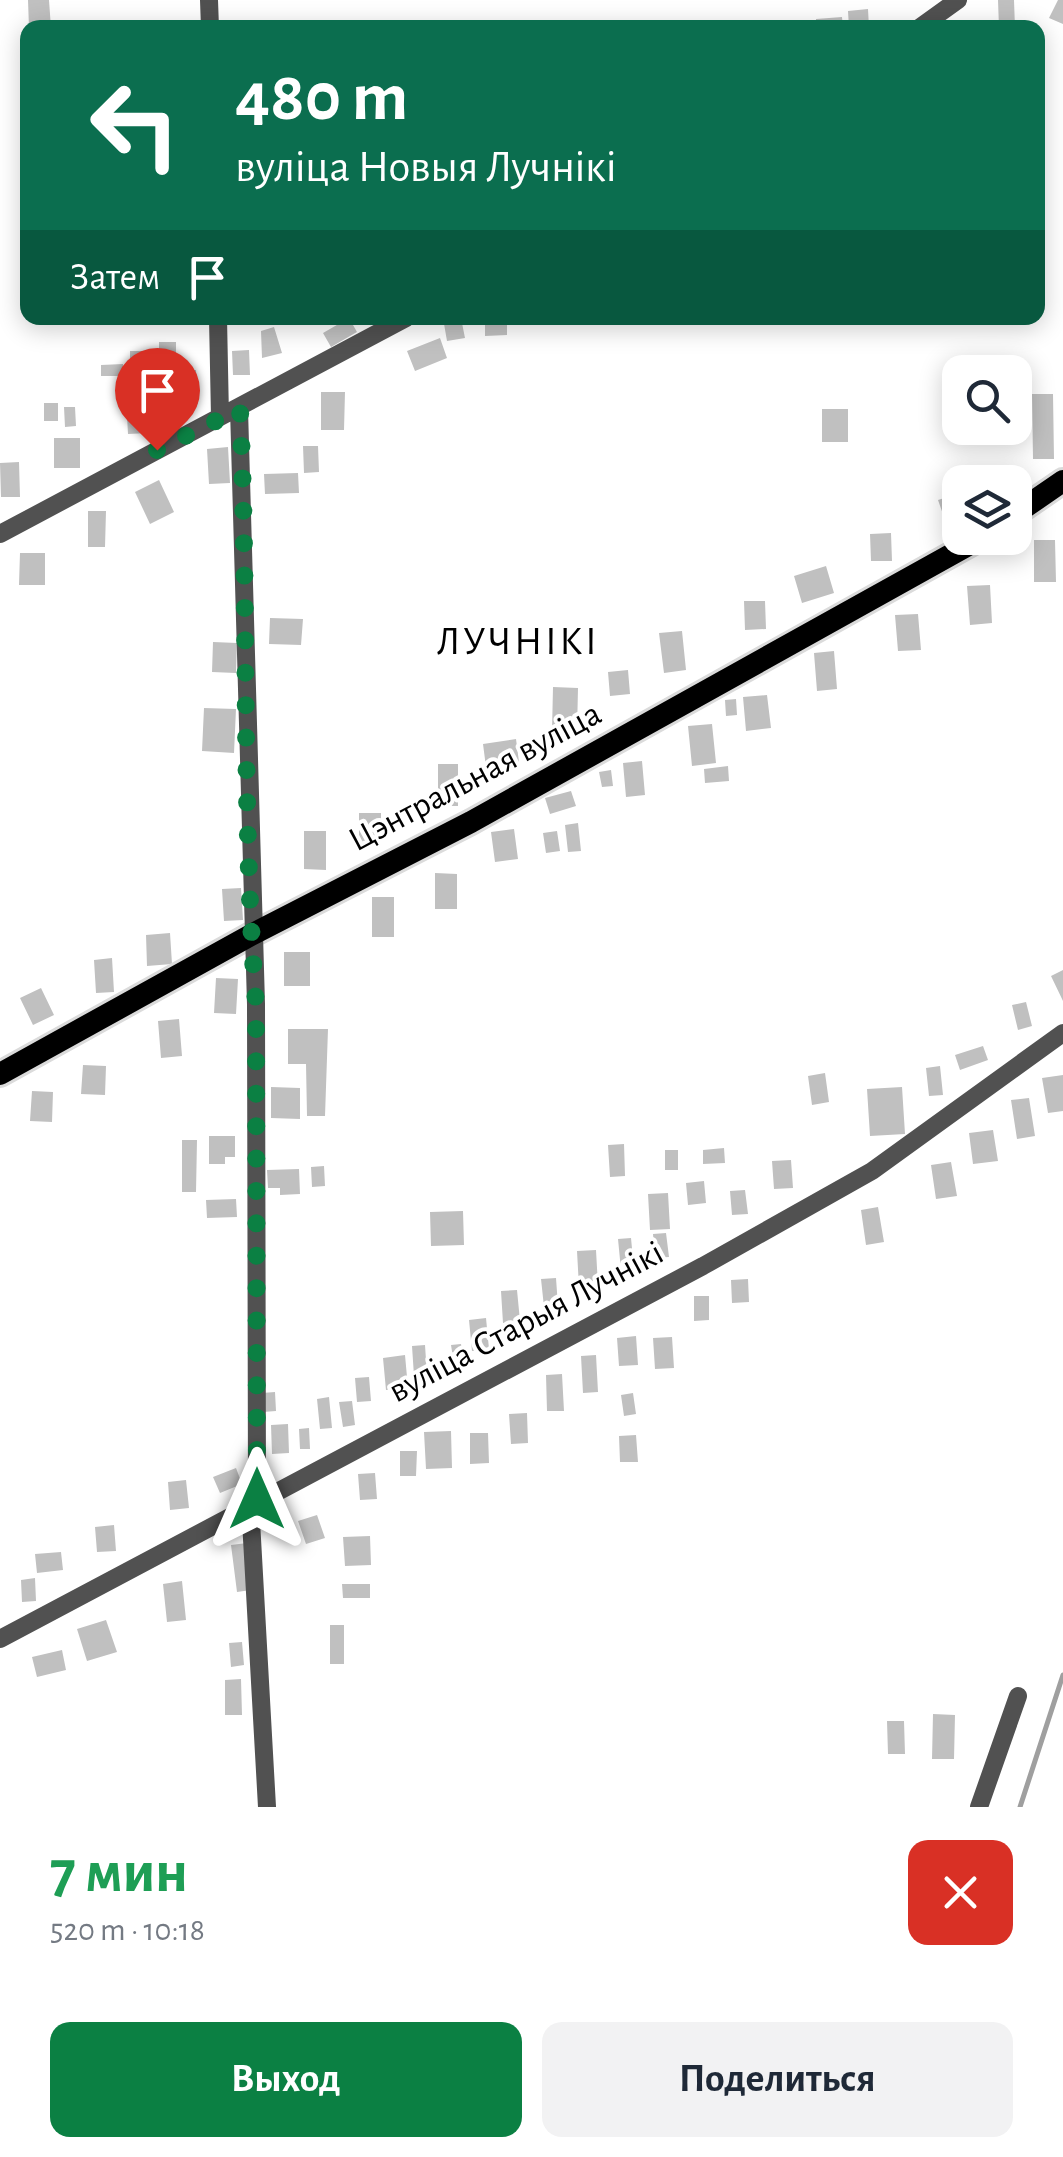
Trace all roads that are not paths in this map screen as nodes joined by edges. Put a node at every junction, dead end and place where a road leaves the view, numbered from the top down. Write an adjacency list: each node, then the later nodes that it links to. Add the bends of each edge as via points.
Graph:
1 (958, 0): 2 (street)
2 (930, 20)
3 (218, 325): 6 (street)
4 (393, 325): 5 (street)
5 (240, 409): 6 (street); 11 (street)
6 (220, 417): 9 (street)
7 (1063, 481): 8 (main road)
8 (1032, 502)
9 (0, 534)
10 (951, 555): 11 (main road, Цэнтральная вуліца, via 472,822)
11 (251, 935): 13 (main road, Цэнтральная вуліца); 14 (street)
12 (1063, 1033): 14 (street, вуліца Старыя Лучнікі, via 872,1171)
13 (0, 1074)
14 (254, 1501): 15 (street, вуліца Старыя Лучнікі); 17 (street)
15 (0, 1639)
16 (1018, 1696): 18 (street)
17 (267, 1807)
18 (979, 1807)

